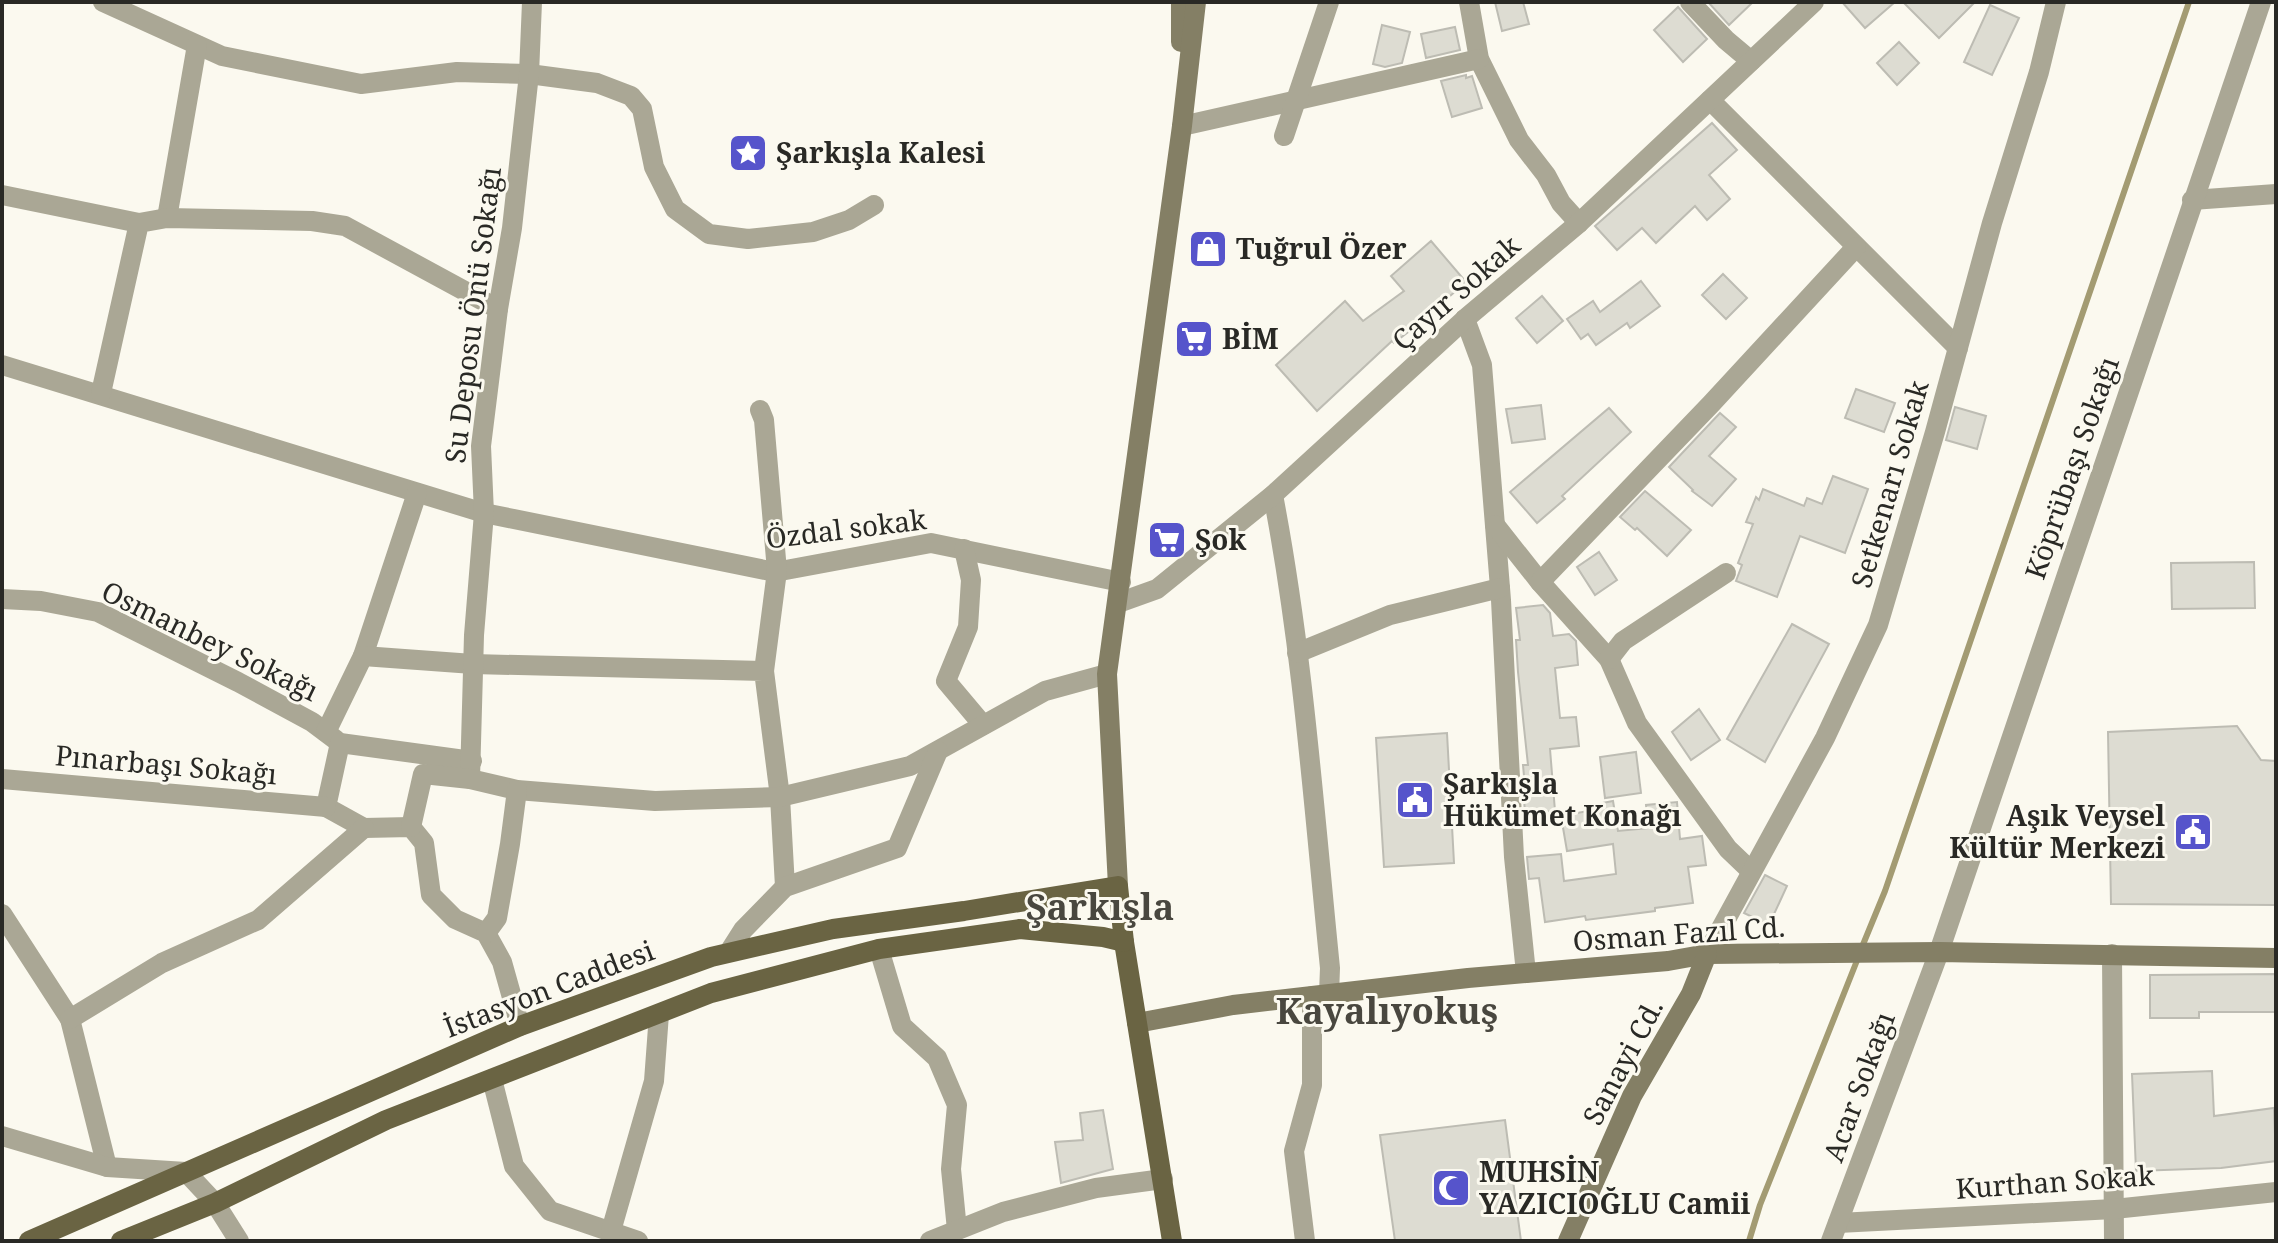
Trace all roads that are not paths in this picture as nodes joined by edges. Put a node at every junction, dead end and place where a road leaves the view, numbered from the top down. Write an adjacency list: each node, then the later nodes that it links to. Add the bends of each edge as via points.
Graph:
1 (103, 2): 11 (street)
2 (532, 2): 14 (street, Su Deposu Önü Sokağı)
3 (1181, 2): 17 (street)
4 (1196, 2): 17 (street)
5 (1329, 2): 16 (street)
6 (1469, 2): 12 (street)
7 (1690, 2): 13 (street)
8 (1814, 2): 13 (street, Çayır Sokak)
9 (2056, 2): 29 (street, Setkenarı Sokak)
10 (2261, 2): 21 (street, Köprübaşı Sokağı)
11 (197, 45): 14 (street, via 222,56 361,84 457,72); 23 (street)
12 (1479, 59): 16 (street); 25 (street, via 1519,140)
13 (1751, 61): 15 (street, Çayır Sokak)
14 (529, 74): 22 (street, via 597,83 631,96 642,109 654,167 675,209 709,234 748,239 813,232); 27 (street, Su Deposu Önü Sokağı)
15 (1710, 100): 25 (street, Çayır Sokak); 26 (street)
16 (1298, 101): 17 (street); 18 (street)
17 (1182, 126): 40 (street)
18 (1284, 136)
19 (2276, 194): 21 (street)
20 (2, 195): 24 (street)
21 (2192, 200): 69 (street, Köprübaşı Sokağı)
22 (874, 205)
23 (167, 218): 24 (street); 27 (street, via 345,226)
24 (139, 223): 31 (street)
25 (1579, 223): 28 (street, Çayır Sokak)
26 (1856, 247): 29 (street); 41 (street)
27 (498, 309): 35 (street, Su Deposu Önü Sokağı, via 481,446)
28 (1465, 319): 34 (street, Çayır Sokak); 36 (street, via 1482,365)
29 (1958, 348): 61 (street, Setkenarı Sokak, via 1878,625 1825,738)
30 (2, 365): 31 (street, Özdal sokak)
31 (101, 393): 33 (street, Özdal sokak)
32 (760, 410): 38 (street)
33 (417, 493): 35 (street, Özdal sokak); 46 (street)
34 (1273, 495): 44 (street, Çayır Sokak, via 1157,589); 45 (street)
35 (484, 513): 38 (street, Özdal sokak); 48 (street, Su Deposu Önü Sokağı)
36 (1495, 525): 41 (street); 42 (street)
37 (964, 549): 38 (street, Özdal sokak, via 931,543); 40 (street, Özdal sokak); 51 (street, via 971,580 968,627 946,681)
38 (777, 571): 49 (street)
39 (1726, 573): 47 (street, via 1623,641)
40 (1121, 582): 44 (street)
41 (1540, 582): 47 (street)
42 (1500, 588): 45 (street, via 1390,615); 73 (street, via 1514,857)
43 (2, 599): 52 (street, Osmanbey Sokağı, via 98,612)
44 (1118, 603): 50 (street)
45 (1297, 653): 74 (street, via 1328,953)
46 (363, 656): 48 (street); 52 (street)
47 (1609, 659): 61 (street, via 1637,723 1728,849)
48 (473, 664): 49 (street); 54 (street, Su Deposu Önü Sokağı)
49 (764, 671): 57 (street)
50 (1107, 674): 51 (street, via 1045,691); 62 (street)
51 (983, 725): 53 (street)
52 (333, 737): 54 (street); 58 (street)
53 (938, 751): 57 (street, via 910,766); 63 (street, via 897,848)
54 (471, 770): 56 (street); 59 (street, via 423,774)
55 (2, 779): 58 (street, Pınarbaşı Sokağı)
56 (517, 790): 57 (street, via 655,801); 65 (street, via 497,918)
57 (780, 797): 63 (street)
58 (326, 807): 60 (street)
59 (411, 827): 60 (street); 65 (street, via 424,843 431,895 455,919)
60 (364, 828): 76 (street, via 258,920 162,963)
61 (1751, 871): 70 (street, Setkenarı Sokak)
62 (1118, 886): 66 (main road); 68 (main road, İstasyon Caddesi, via 833,929)
63 (785, 887): 68 (street)
64 (2, 914): 76 (street)
65 (486, 933): 78 (street, via 502,962)
66 (1124, 942): 67 (main road, via 1020,929); 77 (main road)
67 (879, 949): 75 (main road, via 711,993); 87 (street, via 902,1026 937,1058 957,1105 951,1169)
68 (729, 952): 78 (main road, İstasyon Caddesi)
69 (1931, 952): 70 (street, Osman Fazıl Cd.); 71 (street, Osman Fazıl Cd.); 89 (street, Acar Sokağı)
70 (1707, 954): 73 (street, Osman Fazıl Cd.); 98 (street, Sanayi Cd., via 1691,994 1632,1096)
71 (2112, 954): 72 (street, Osman Fazıl Cd.); 86 (street)
72 (2276, 958)
73 (1526, 973): 74 (street, Osman Fazıl Cd.)
74 (1321, 995): 77 (street, Osman Fazıl Cd.); 97 (street, via 1312,1085 1294,1151)
75 (659, 1014): 79 (main road); 88 (street, via 654,1081)
76 (70, 1019): 81 (street)
77 (1137, 1023): 83 (main road)
78 (520, 1026): 82 (main road, İstasyon Caddesi)
79 (492, 1079): 85 (main road, via 386,1120); 88 (street, via 514,1166 550,1211)
80 (2, 1136): 81 (street)
81 (107, 1167): 82 (street)
82 (186, 1172): 85 (street); 91 (main road, İstasyon Caddesi)
83 (1163, 1179): 87 (street, via 1096,1188); 96 (main road)
84 (2276, 1192): 86 (street, Kurthan Sokak)
85 (215, 1203): 90 (main road); 93 (street)
86 (2114, 1209): 89 (street, Kurthan Sokak); 99 (street)
87 (957, 1230): 95 (street)
88 (611, 1231): 94 (street)
89 (1834, 1232)
90 (146, 1236): 92 (main road)
91 (29, 1241)
92 (121, 1241)
93 (239, 1241)
94 (638, 1241)
95 (930, 1241)
96 (1172, 1241)
97 (1305, 1241)
98 (1568, 1241)
99 (2114, 1241)

